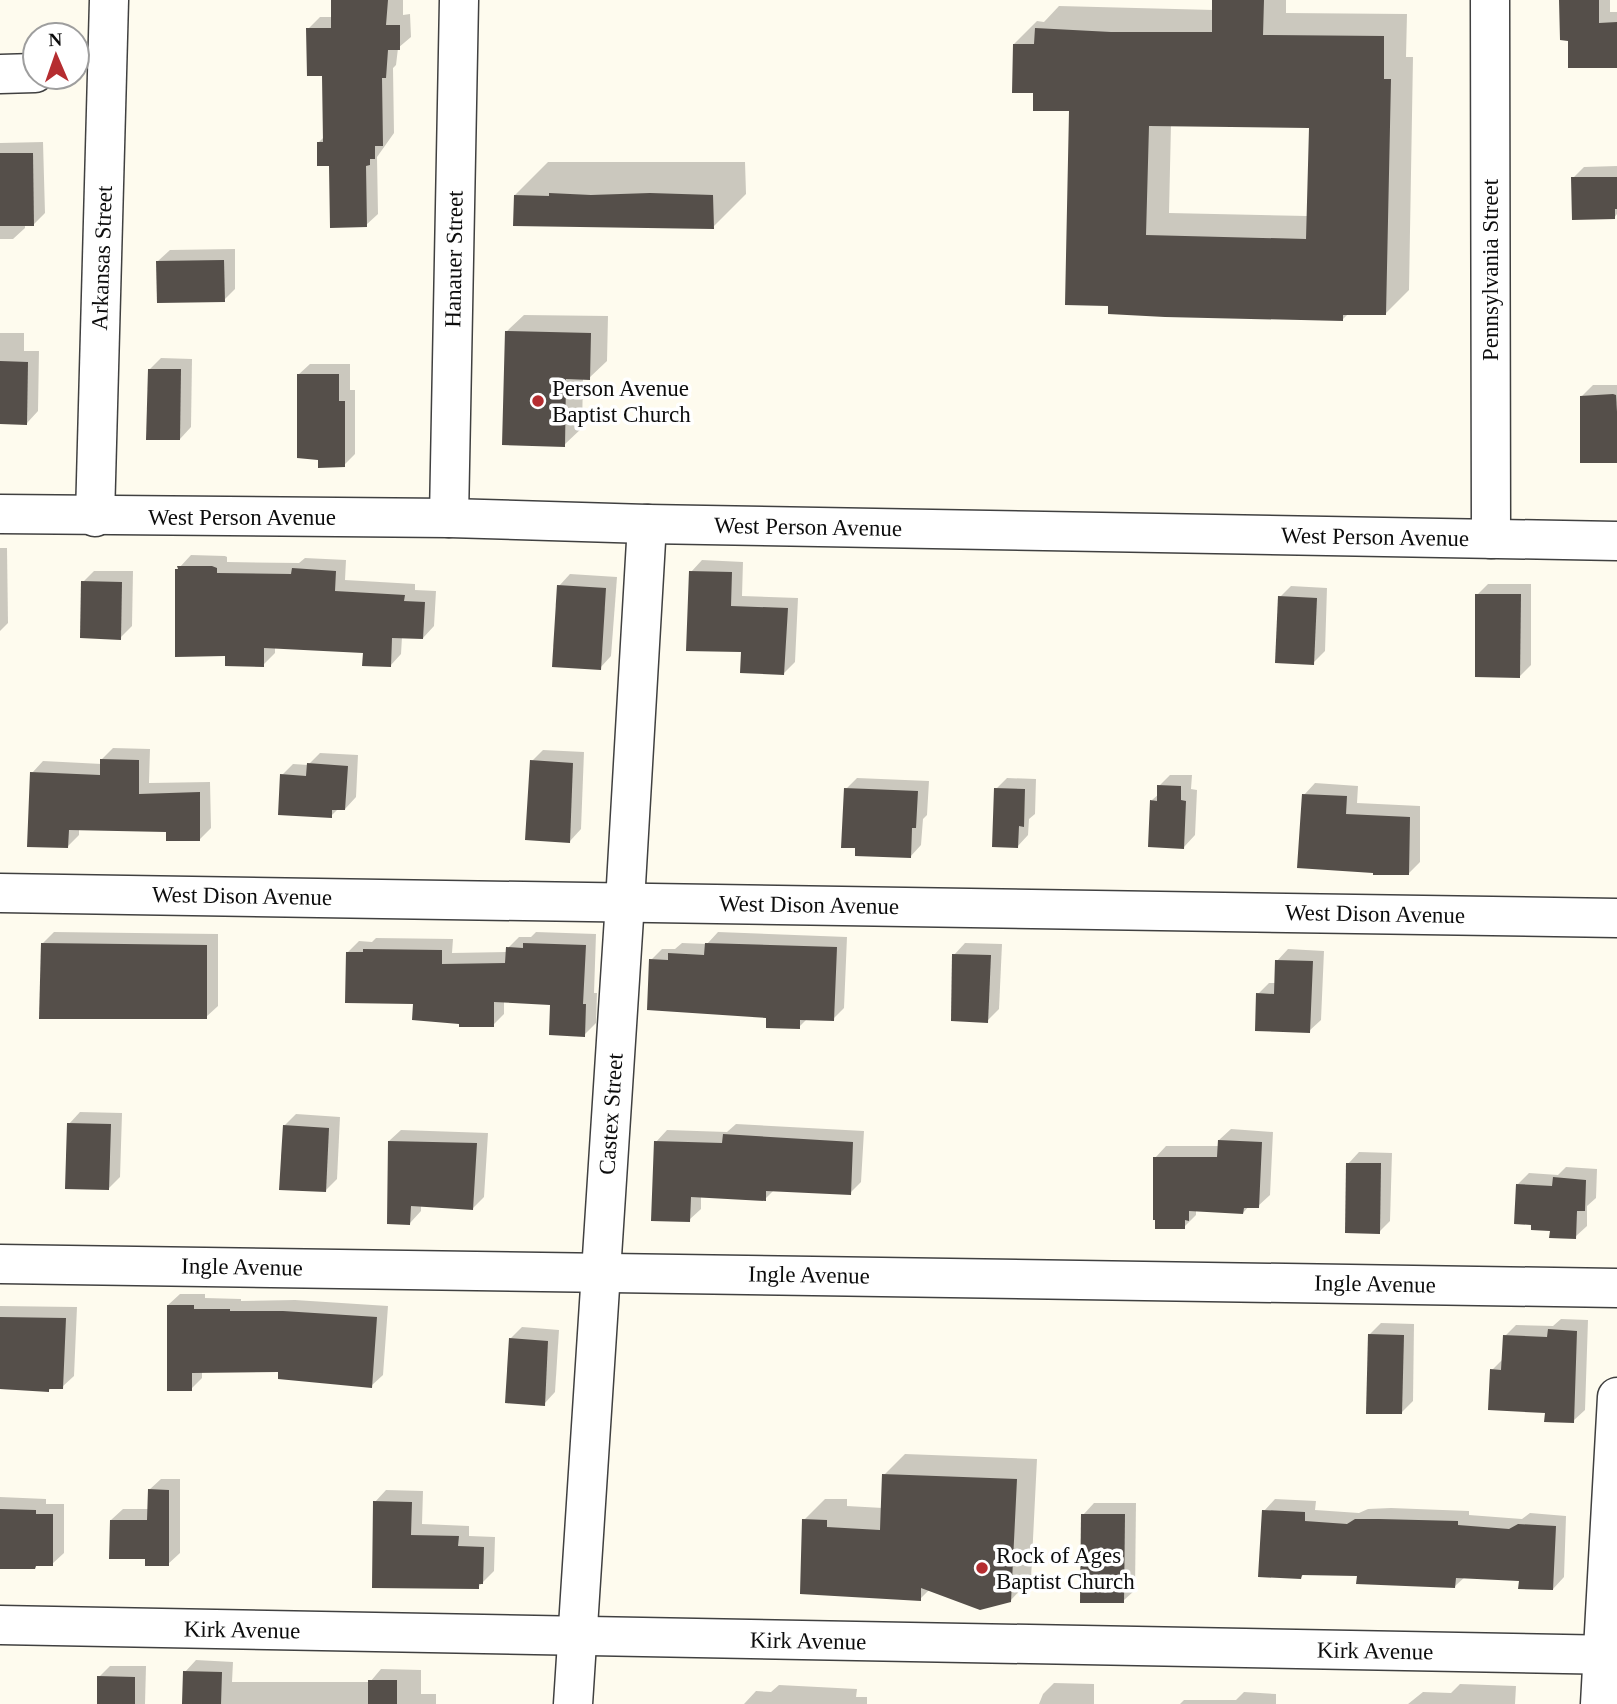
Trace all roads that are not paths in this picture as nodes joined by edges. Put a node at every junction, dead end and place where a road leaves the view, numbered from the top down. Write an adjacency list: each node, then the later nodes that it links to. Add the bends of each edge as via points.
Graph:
1 (110, 0): 5 (street, Arkansas Street)
2 (459, 0): 9 (street, Hanauer Street)
3 (1490, 0): 11 (street, Pennsylvania Street)
4 (21, 73): 6 (street)
5 (92, 73): 8 (street, Arkansas Street)
6 (0, 74)
7 (0, 514): 8 (street, West Person Avenue)
8 (95, 517): 9 (street, West Person Avenue)
9 (449, 518): 10 (street, West Person Avenue)
10 (647, 524): 11 (street, West Person Avenue); 14 (street, Castex Street)
11 (1491, 539): 12 (street, West Person Avenue)
12 (1617, 541)
13 (0, 893): 14 (street, West Dison Avenue)
14 (625, 902): 15 (street, West Dison Avenue); 17 (street, Castex Street)
15 (1617, 918)
16 (0, 1264): 17 (street, Ingle Avenue)
17 (601, 1272): 18 (street, Ingle Avenue); 21 (street, Castex Street)
18 (1617, 1288)
19 (1617, 1397): 22 (street)
20 (0, 1625): 21 (street, Kirk Avenue)
21 (575, 1637): 22 (street, Kirk Avenue); 23 (street, Castex Street)
22 (1609, 1655): 24 (street)
23 (572, 1704)
24 (1600, 1704)

